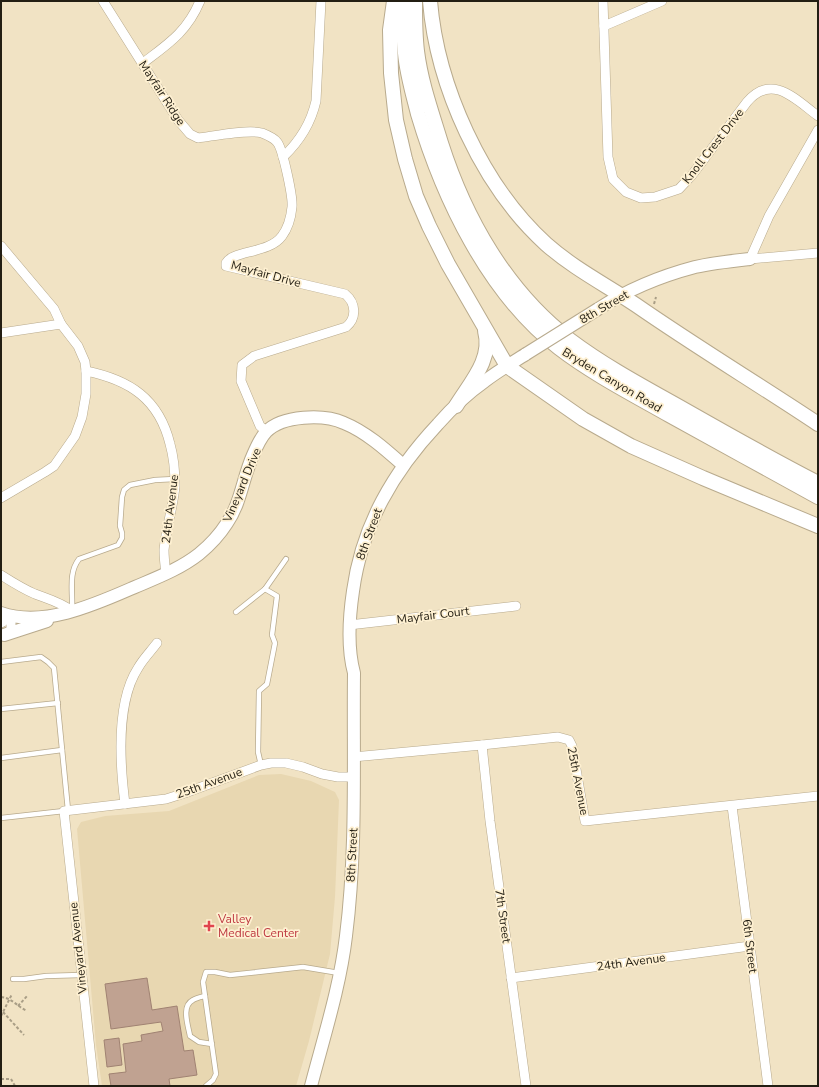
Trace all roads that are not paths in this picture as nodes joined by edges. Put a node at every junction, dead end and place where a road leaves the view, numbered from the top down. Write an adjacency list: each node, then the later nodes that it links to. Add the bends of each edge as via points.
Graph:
1 (103, 1): 11 (street, Mayfair Ridge)
2 (200, 1): 11 (street, via 179,35)
3 (321, 1): 14 (street, via 314,110 304,132)
4 (394, 1): 20 (main road, via 390,30 391,73 396,120 404,159 429,226)
5 (403, 1): 30 (main road, Bryden Canyon Road, via 405,54 410,86 436,169 471,241 508,297 558,347 584,366)
6 (415, 1): 29 (main road, Bryden Canyon Road, via 418,52 424,84 450,171 480,235 518,288 569,340 592,356)
7 (430, 1): 18 (main road, via 437,52 464,127 504,198 546,244)
8 (603, 1): 10 (street, Knoll Crest Drive)
9 (662, 1): 10 (street)
10 (604, 26): 12 (street, Knoll Crest Drive, via 608,157 613,179 626,192 641,198 656,197 679,189 756,92 772,88 780,90)
11 (143, 63): 14 (street, Mayfair Ridge, via 178,120 190,134 198,138 257,132 273,138)
12 (818, 116)
13 (818, 130): 17 (street, via 769,216)
14 (283, 156): 26 (street, Mayfair Drive, via 292,207 282,236 266,248 227,260 226,266 345,294 350,298 354,312 351,323 346,327 254,356 242,364 241,381 260,426)
15 (1, 246): 19 (street, via 54,309)
16 (818, 253): 17 (street, 8th Street)
17 (750, 259): 18 (main road, 8th Street, via 695,267)
18 (621, 296): 22 (main road, 8th Street, bridge); 25 (main road)
19 (61, 324): 21 (street); 23 (street, via 78,346)
20 (483, 324): 22 (main road); 24 (main road, via 487,340 485,359)
21 (1, 333)
22 (507, 366): 24 (main road, 8th Street, via 484,381); 32 (main road, via 583,419 631,446)
23 (86, 371): 28 (street, 24th Avenue, via 102,374 129,386 153,406 162,418 168,436); 31 (street, via 82,417 71,443 54,466)
24 (456, 406): 27 (main road, 8th Street, via 420,442)
25 (818, 424)
26 (266, 431): 27 (main road, via 288,420 324,417 357,430); 34 (main road, Vineyard Drive, via 250,461 241,492 228,522 201,552)
27 (403, 464): 41 (main road, 8th Street, via 383,496 370,524 355,576)
28 (175, 478): 34 (street, 24th Avenue, via 164,549); 38 (lane, via 130,484 124,490 120,526 122,538 118,545 79,559 72,576)
29 (818, 483)
30 (818, 497)
31 (1, 498)
32 (818, 526)
33 (286, 559): 36 (lane)
34 (166, 574): 38 (main road, Vineyard Drive)
35 (1, 575): 38 (street, via 34,594 57,601)
36 (265, 589): 39 (lane); 50 (lane, via 277,596 272,635 274,650 267,684 259,691 258,752)
37 (516, 606): 41 (street, Mayfair Court)
38 (72, 611): 40 (main road, Vineyard Drive); 40 (main road, via 50,620)
39 (236, 612)
40 (4, 623)
41 (349, 625): 48 (main road, 8th Street, via 350,658 354,673)
42 (157, 643): 53 (street, via 137,668 124,708 121,733)
43 (1, 662): 44 (lane, via 41,657 48,662 54,668)
44 (58, 703): 45 (lane); 47 (lane)
45 (1, 709)
46 (482, 745): 48 (street, 25th Avenue); 54 (street, 25th Avenue, via 558,737 569,740 585,821); 60 (street, 7th Street)
47 (62, 750): 49 (lane); 55 (lane)
48 (353, 757): 51 (main road, 8th Street)
49 (1, 758)
50 (261, 764): 51 (street, 25th Avenue, via 286,763 338,777); 53 (street, 25th Avenue, via 185,794)
51 (353, 777): 58 (main road, 8th Street, via 353,862)
52 (818, 796): 54 (street, 25th Avenue)
53 (125, 804): 55 (street, 25th Avenue)
54 (732, 806): 57 (street, 6th Street)
55 (66, 810): 56 (lane); 59 (street, Vineyard Avenue)
56 (1, 818)
57 (750, 946): 60 (street, 24th Avenue); 68 (street, 6th Street)
58 (340, 974): 62 (lane, via 303,967 230,975 206,972 203,982); 66 (main road, 8th Street)
59 (81, 975): 61 (lane); 64 (street, Vineyard Avenue)
60 (511, 978): 67 (street, 7th Street)
61 (13, 979)
62 (205, 996): 63 (lane); 63 (lane, via 191,1000 186,1006 186,1015 190,1036 199,1042)
63 (212, 1044): 65 (lane, via 216,1074)
64 (94, 1086)
65 (206, 1086)
66 (311, 1086)
67 (526, 1086)
68 (768, 1086)

